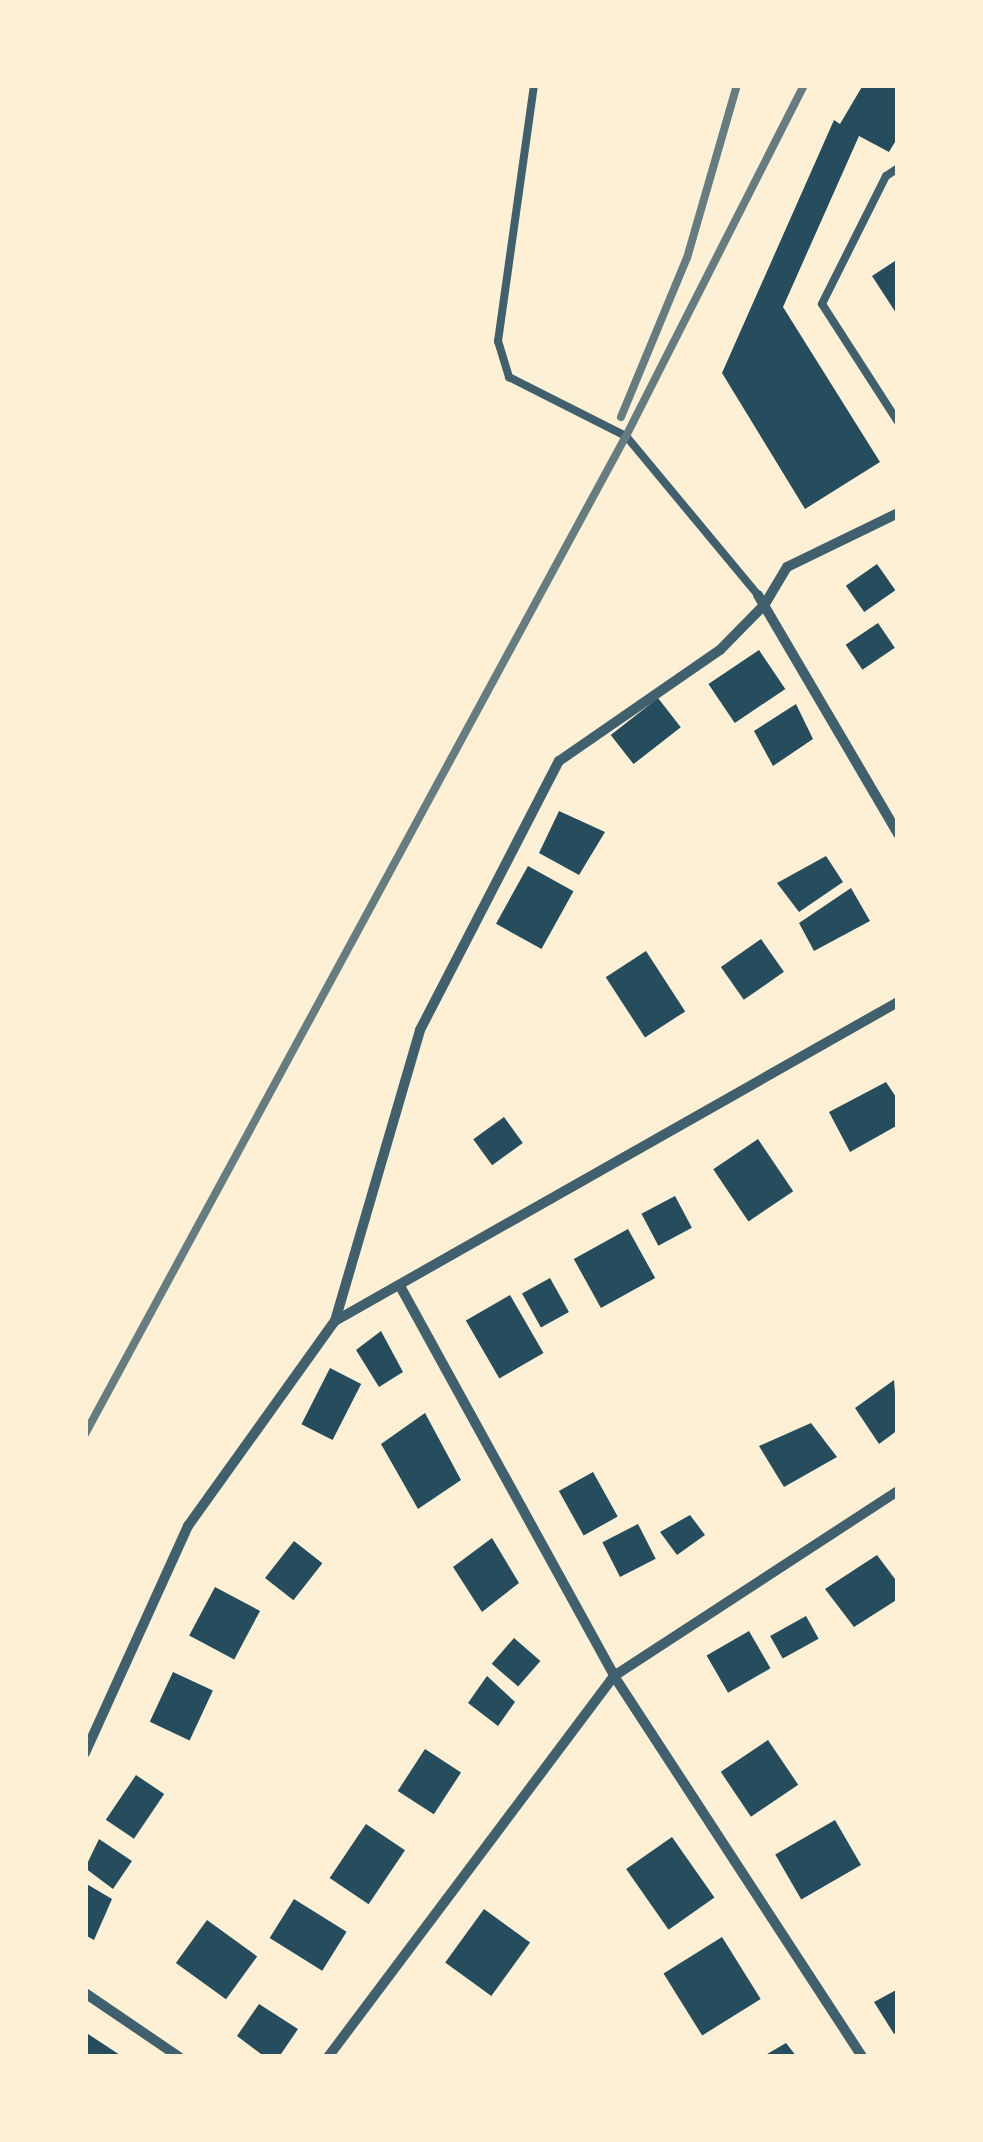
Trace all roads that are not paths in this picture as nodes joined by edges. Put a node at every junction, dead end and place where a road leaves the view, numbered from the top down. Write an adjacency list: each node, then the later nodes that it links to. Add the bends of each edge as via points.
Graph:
1 (534, 85): 5 (lane, via 498,341 509,377 626,436)
2 (898, 168): 3 (lane, via 886,176 822,304)
3 (898, 422)
4 (898, 513): 5 (street, via 787,567)
5 (761, 599): 6 (street); 9 (street, via 720,650 558,761 420,1030)
6 (898, 834)
7 (898, 1002): 8 (street)
8 (400, 1286): 9 (street); 11 (street)
9 (334, 1321): 12 (street, via 188,1526)
10 (898, 1491): 11 (street)
11 (614, 1676): 15 (street); 16 (street)
12 (85, 1753)
13 (85, 1993): 14 (street)
14 (179, 2057)
15 (328, 2057)
16 (862, 2057)

